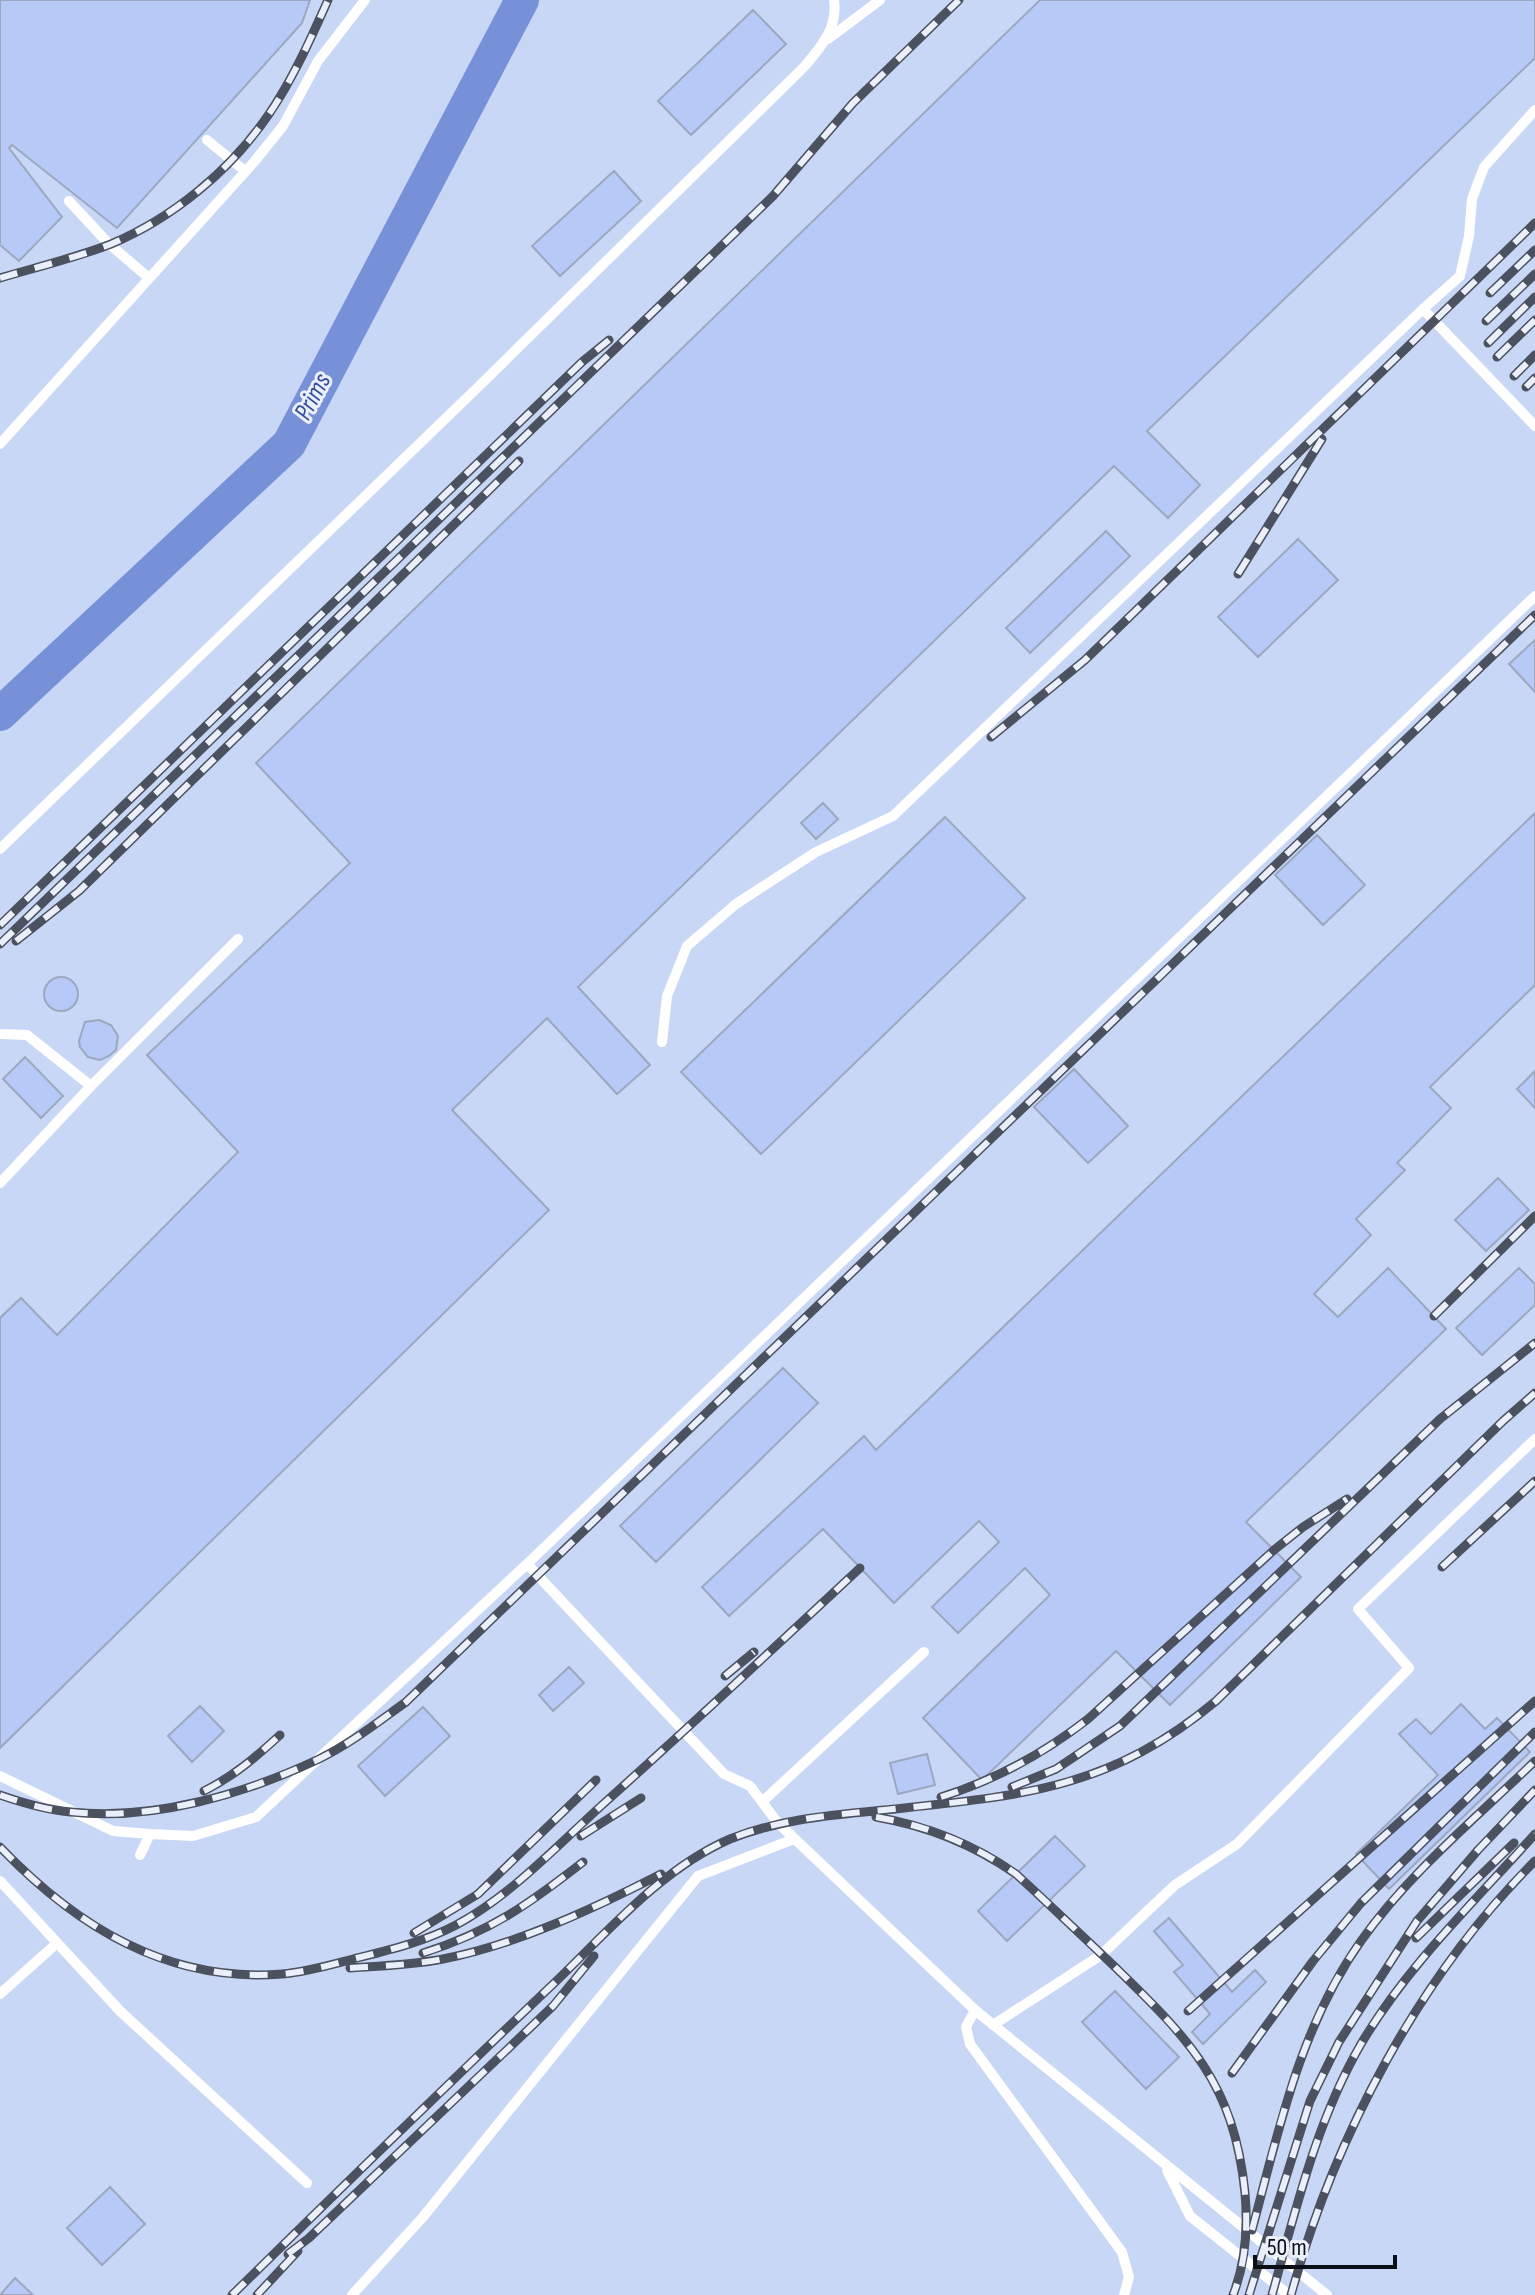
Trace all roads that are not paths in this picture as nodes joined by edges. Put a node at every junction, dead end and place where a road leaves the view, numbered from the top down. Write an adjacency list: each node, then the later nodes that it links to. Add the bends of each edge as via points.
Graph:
1 (365, 0): 7 (lane, via 318,61 283,126)
2 (834, 0): 4 (lane)
3 (880, 0): 4 (lane)
4 (828, 39): 14 (lane)
5 (1535, 110): 10 (lane, via 1484,167 1472,199 1460,276)
6 (207, 140): 7 (lane)
7 (245, 171): 9 (lane)
8 (69, 201): 9 (lane)
9 (149, 278): 12 (lane)
10 (1423, 309): 11 (lane); 17 (lane, via 893,816 816,852 736,904 687,946 667,996)
11 (1535, 426)
12 (0, 444)
13 (1535, 596): 21 (lane)
14 (0, 849)
15 (238, 939): 18 (lane)
16 (0, 1034): 18 (lane, via 27,1035)
17 (662, 1042)
18 (91, 1086): 19 (lane)
19 (0, 1183)
20 (1535, 1439): 32 (lane, via 1358,1609 1409,1668 1237,1844 1175,1885 1101,1955)
21 (527, 1564): 24 (lane, via 724,1774 750,1786); 25 (lane, via 256,1817 193,1836)
22 (924, 1652): 24 (lane)
23 (0, 1776): 25 (lane, via 113,1831)
24 (763, 1801): 26 (lane)
25 (150, 1834): 27 (lane)
26 (794, 1839): 31 (lane); 36 (lane, via 698,1876 423,2217)
27 (140, 1855)
28 (0, 1881): 29 (lane)
29 (56, 1944): 30 (lane); 34 (lane, via 120,2011)
30 (0, 1994)
31 (975, 2010): 32 (lane); 37 (lane, via 966,2027 970,2044 1122,2252 1129,2277)
32 (993, 2025): 33 (lane)
33 (1164, 2165): 35 (lane); 38 (lane, via 1190,2216)
34 (307, 2183)
35 (1324, 2292)
36 (352, 2295)
37 (1124, 2295)
38 (1289, 2295)

